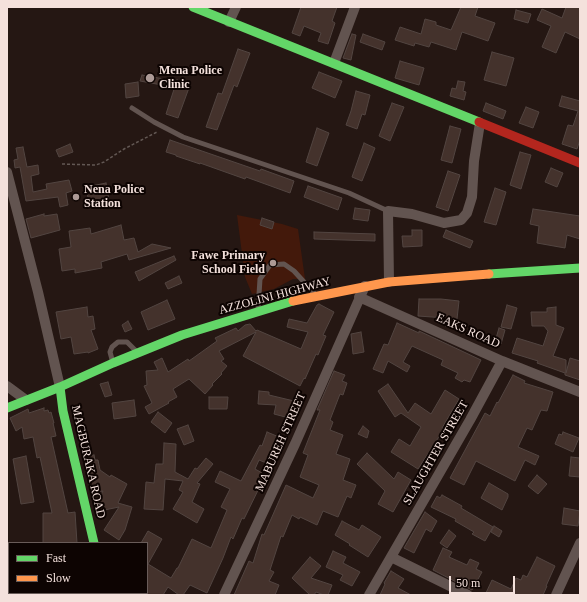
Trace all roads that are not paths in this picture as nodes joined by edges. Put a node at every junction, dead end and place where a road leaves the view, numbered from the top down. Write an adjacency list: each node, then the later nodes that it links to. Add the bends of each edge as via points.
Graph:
1 (193, 7): 4 (main road)
2 (236, 7): 4 (street)
3 (355, 7): 5 (street)
4 (229, 22): 5 (main road)
5 (334, 63): 7 (main road)
6 (132, 108): 10 (lane, via 183,137 349,193)
7 (480, 123): 8 (main road); 10 (street, via 472,197 467,213 461,220 444,223 412,214)
8 (580, 163)
9 (7, 172): 21 (street)
10 (388, 211): 12 (street)
11 (580, 268): 12 (main road, AZZOLINI HIGHWAY)
12 (389, 282): 13 (main road, AZZOLINI HIGHWAY)
13 (366, 286): 14 (main road, AZZOLINI HIGHWAY); 15 (street)
14 (316, 295): 16 (main road, AZZOLINI HIGHWAY); 16 (lane, via 284,264 270,265 260,278)
15 (359, 297): 18 (street, EAKS ROAD); 28 (street, MABUREH STREET, via 295,444)
16 (258, 311): 17 (main road, AZZOLINI HIGHWAY, via 182,335)
17 (138, 353): 19 (main road, AZZOLINI HIGHWAY); 19 (lane, via 128,342 118,342 110,352)
18 (502, 361): 22 (street, EAKS ROAD); 27 (street, SLAUGHTER STREET)
19 (113, 364): 21 (main road, AZZOLINI HIGHWAY)
20 (7, 386): 23 (street)
21 (60, 387): 23 (main road, AZZOLINI HIGHWAY); 25 (main road, MAGBURAKA ROAD, via 63,411)
22 (580, 392)
23 (26, 400): 24 (main road, AZZOLINI HIGHWAY)
24 (7, 408)
25 (94, 542)
26 (580, 543): 31 (street)
27 (391, 557): 29 (street); 30 (street)
28 (224, 595)
29 (370, 595)
30 (468, 595)
31 (556, 595)

